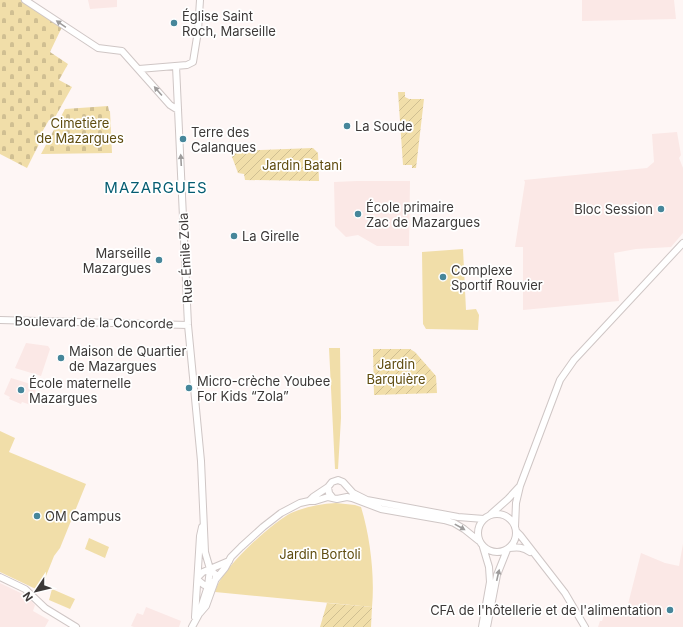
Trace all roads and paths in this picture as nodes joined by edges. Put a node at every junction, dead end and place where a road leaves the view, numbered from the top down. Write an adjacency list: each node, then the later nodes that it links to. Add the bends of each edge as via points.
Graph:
1 (25, 0): 4 (street, one-way to 1, via 122,51 96,46)
2 (200, 0): 3 (street, via 193,62)
3 (176, 66): 4 (street); 5 (street, Rue Émile Zola)
4 (139, 69): 5 (street, one-way to 4, via 170,105)
5 (178, 110): 8 (street, Rue Émile Zola, one-way to 5)
6 (683, 243): 9 (street, via 574,360 560,380)
7 (0, 320): 8 (street, Boulevard de la Concorde)
8 (188, 325): 16 (street, Rue Émile Zola)
9 (520, 486): 15 (street, via 508,500); 17 (street, via 516,503)
10 (328, 487): 11 (street, via 338,480 344,482); 12 (street); 14 (street)
11 (347, 487): 13 (street, via 346,494); 15 (street, via 367,500 468,519)
12 (334, 499): 13 (street); 14 (street, via 328,497)
13 (341, 499): 18 (street, one-way to 18, via 352,498 381,509 444,520 464,528)
14 (309, 501): 21 (street, via 273,518)
15 (486, 517): 17 (street, via 501,514 512,521); 18 (street, via 478,529 477,535)
16 (204, 521): 22 (street, via 205,552); 24 (street, via 200,536)
17 (515, 529): 19 (street, via 515,540); 20 (street)
18 (481, 544): 19 (street, via 494,552); 30 (street, via 489,567 490,582)
19 (508, 549): 20 (street, via 526,548); 31 (street, one-way to 19, via 497,575)
20 (536, 556): 32 (street, via 564,593)
21 (228, 561): 22 (street); 25 (street)
22 (210, 569): 24 (street); 25 (street, via 216,575); 26 (street)
23 (0, 576): 29 (street, via 25,588 45,608)
24 (198, 578): 26 (street); 28 (street)
25 (215, 581): 26 (street); 27 (street, via 206,606)
26 (208, 586): 27 (street)
27 (199, 614): 28 (street)
28 (194, 624)
29 (76, 627)
30 (482, 627)
31 (488, 627)
32 (585, 627)

